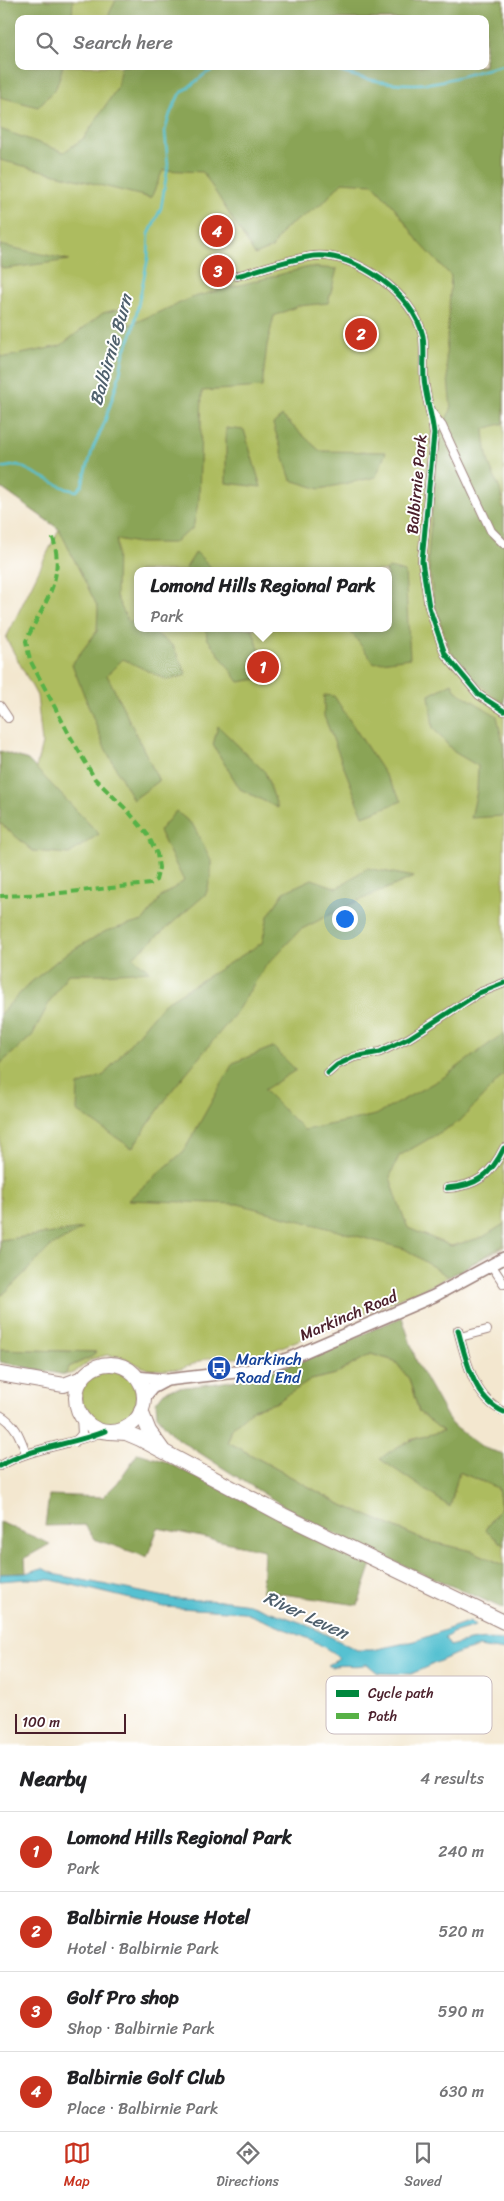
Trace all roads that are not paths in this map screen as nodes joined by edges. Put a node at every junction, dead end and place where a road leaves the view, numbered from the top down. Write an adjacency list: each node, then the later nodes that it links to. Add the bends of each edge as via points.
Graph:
1 (237, 276): 2 (street, Balbirnie Park, via 316,256 354,262 383,281 397,292 417,320 423,336 424,378)
2 (432, 413): 3 (street, Balbirnie Park, via 442,426 491,531); 5 (street, Balbirnie Park, via 434,434 422,561 429,606 445,654 479,695)
3 (504, 544)
4 (0, 706): 6 (street)
5 (504, 711)
6 (8, 718)
7 (504, 983): 8 (street, via 479,993 410,1038 380,1052 337,1065)
8 (328, 1073)
9 (504, 1148): 10 (street, via 485,1176 466,1187)
10 (448, 1188)
11 (504, 1258): 12 (main road, Markinch Road)
12 (492, 1266): 13 (street); 19 (main road, Markinch Road, via 434,1296 290,1358 253,1370)
13 (504, 1284)
14 (487, 1330): 21 (street, via 459,1333 472,1378 488,1401)
15 (0, 1374): 18 (highway)
16 (136, 1377): 17 (highway, via 128,1370 109,1364 99,1366); 19 (main road, Markinch Road); 20 (highway, via 143,1391)
17 (82, 1378): 18 (highway, via 64,1385); 22 (highway, via 76,1393)
18 (30, 1379): 22 (highway, via 62,1395)
19 (167, 1380): 20 (main road, Markinch Road, via 152,1388)
20 (142, 1405): 24 (highway, via 129,1426); 27 (highway, via 156,1444)
21 (504, 1412)
22 (79, 1413): 24 (highway, via 93,1428); 25 (street, via 82,1434)
23 (0, 1415): 26 (street, via 16,1430)
24 (108, 1432): 25 (street); 27 (highway, via 126,1433)
25 (73, 1443): 26 (street)
26 (26, 1453): 28 (street)
27 (165, 1453): 29 (highway)
28 (0, 1466)
29 (504, 1622)

